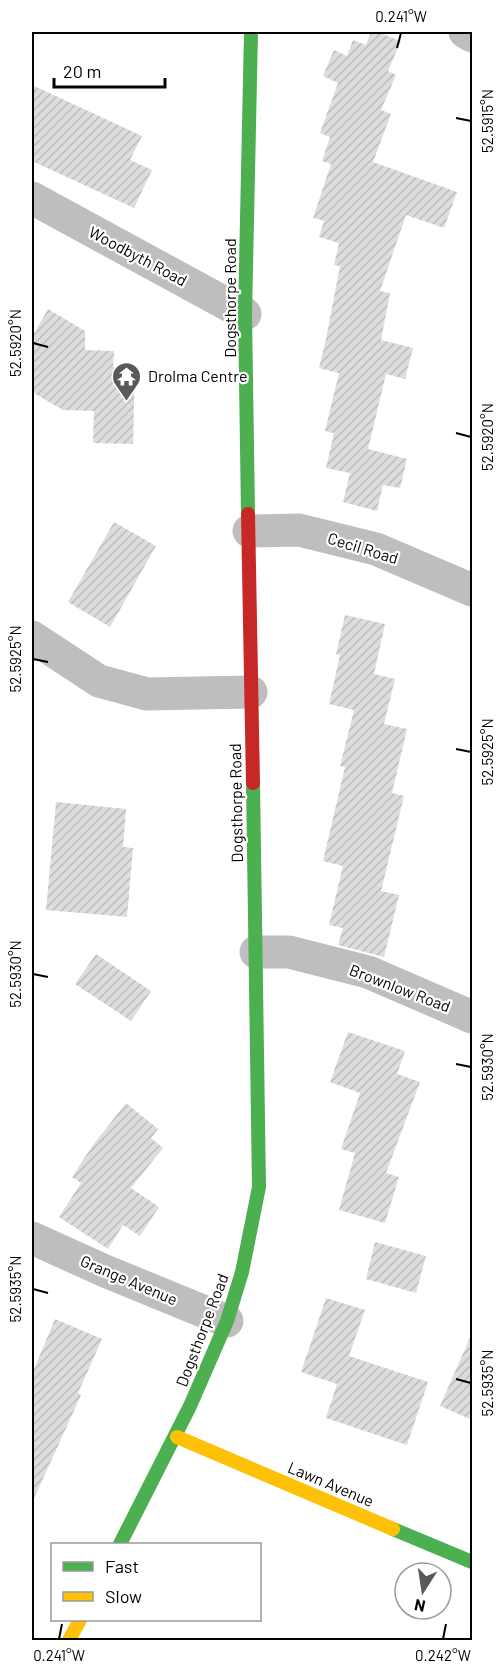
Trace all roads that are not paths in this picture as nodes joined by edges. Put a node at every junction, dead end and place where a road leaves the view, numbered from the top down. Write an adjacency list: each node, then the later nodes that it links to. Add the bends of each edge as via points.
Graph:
1 (250, 32): 5 (street, Dogsthorpe Road)
2 (465, 32): 3 (street)
3 (472, 36)
4 (32, 198): 5 (street, Woodbyth Road)
5 (245, 314): 6 (street, Dogsthorpe Road)
6 (249, 531): 7 (street, Cecil Road, via 299,530 376,549); 9 (street, Dogsthorpe Road)
7 (472, 590)
8 (32, 637): 9 (street, via 99,681 147,694)
9 (250, 692): 10 (street, Dogsthorpe Road)
10 (256, 952): 11 (street, Brownlow Road, via 289,952 368,972); 13 (street, Dogsthorpe Road, via 259,1187 246,1258)
11 (472, 1017)
12 (32, 1238): 13 (street, Grange Avenue)
13 (227, 1321): 14 (street, Dogsthorpe Road)
14 (177, 1437): 15 (street, Dogsthorpe Road); 16 (street, Lawn Avenue)
15 (121, 1543)
16 (472, 1562)
17 (79, 1621): 18 (street)
18 (69, 1641)

